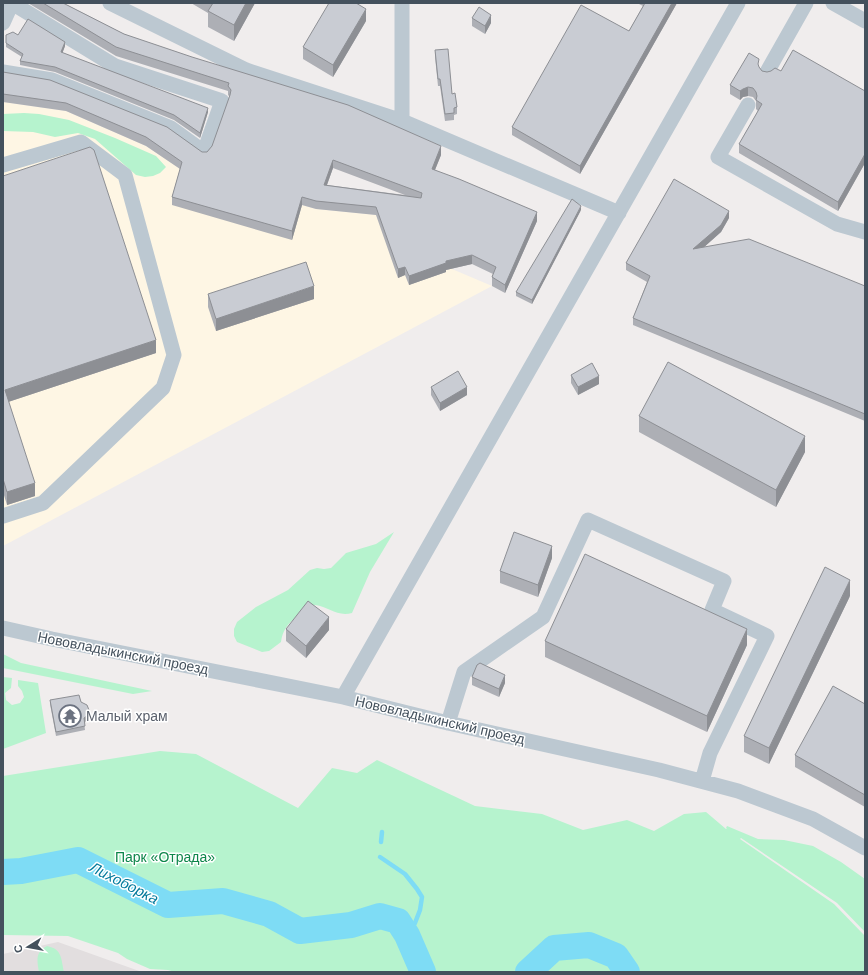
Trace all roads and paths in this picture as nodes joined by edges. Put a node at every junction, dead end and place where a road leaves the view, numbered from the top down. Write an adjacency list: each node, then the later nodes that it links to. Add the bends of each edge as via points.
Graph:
1 (12, 3): 8 (street); 9 (street, via 116,66 222,101 204,152 171,128 52,80)
2 (110, 3): 12 (street, via 246,70)
3 (402, 3): 12 (street)
4 (738, 3): 14 (street)
5 (806, 3): 10 (street)
6 (833, 3): 7 (street)
7 (865, 21)
8 (3, 23)
9 (3, 72)
10 (767, 72)
11 (748, 105): 15 (street, via 718,157 837,224)
12 (402, 121): 14 (street)
13 (3, 165): 16 (street, via 81,142 125,175 174,355 163,388 43,503)
14 (619, 213): 18 (street)
15 (865, 232)
16 (3, 516)
17 (3, 628): 18 (street, Нововладыкинский проезд)
18 (343, 697): 19 (street, Нововладыкинский проезд)
19 (448, 723): 20 (street, Нововладыкинский проезд); 20 (street, via 464,672 543,617 588,520 724,581 712,610 767,636 710,753)
20 (702, 781): 21 (street, Нововладыкинский проезд, via 738,791 813,819)
21 (865, 848)

